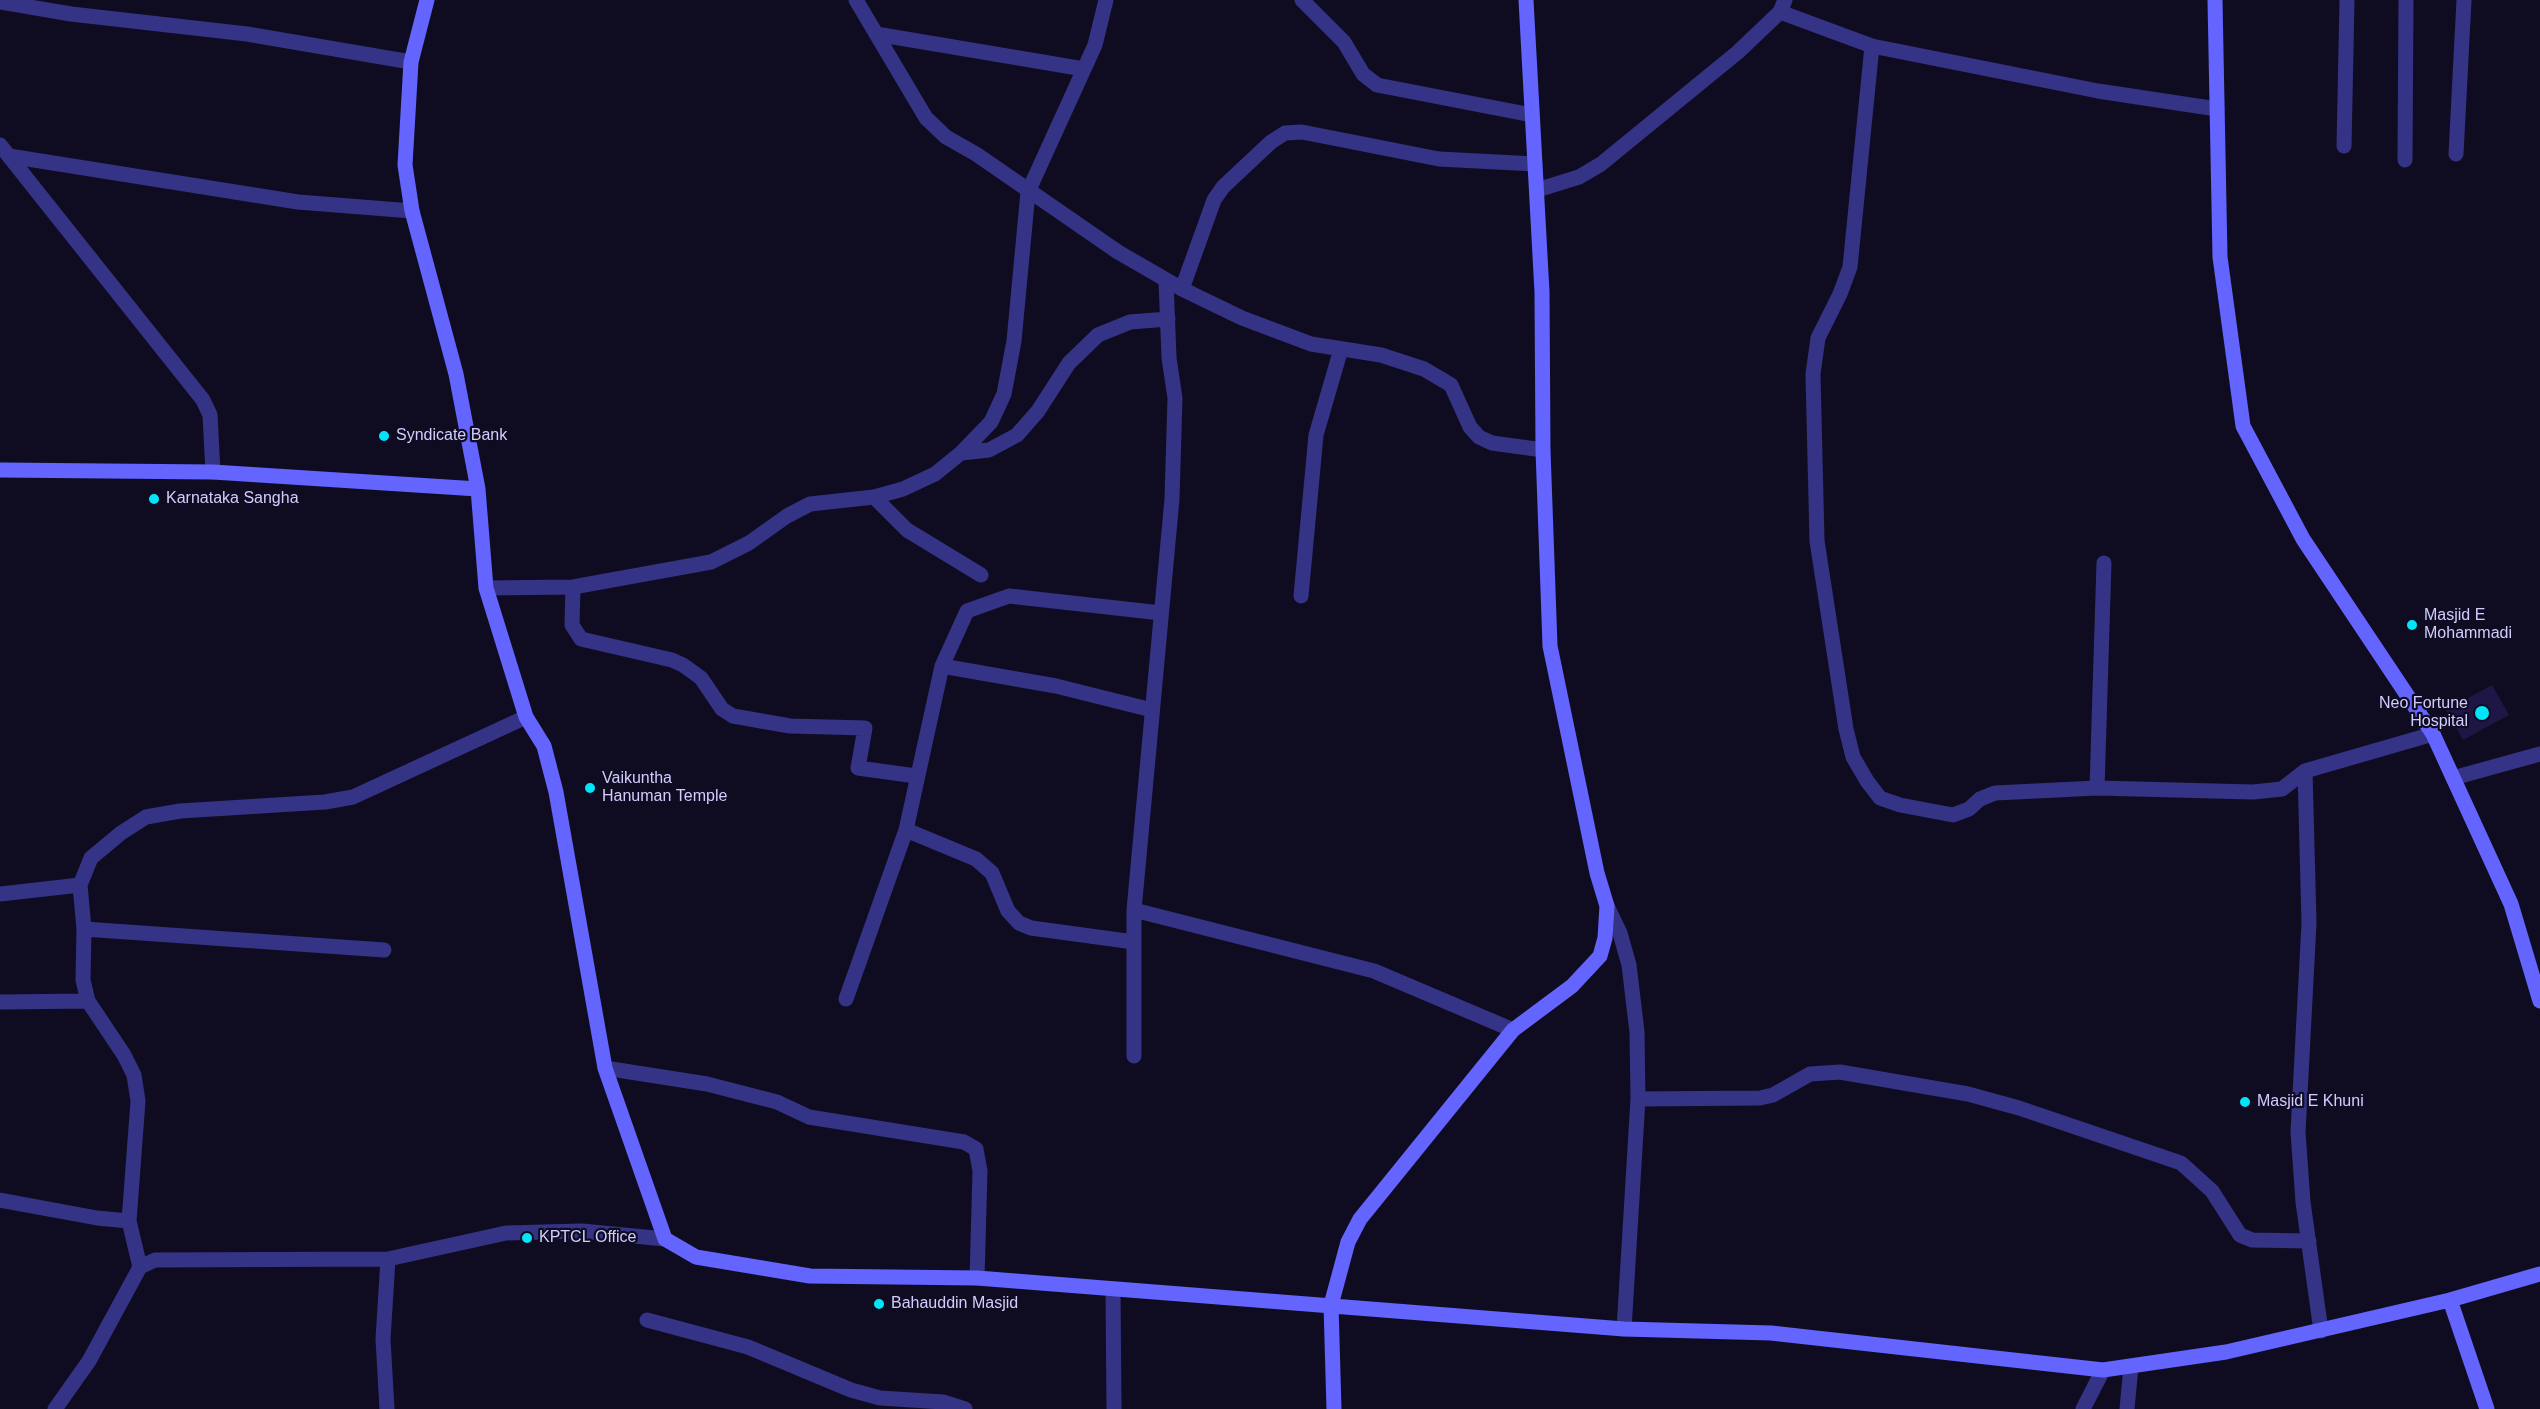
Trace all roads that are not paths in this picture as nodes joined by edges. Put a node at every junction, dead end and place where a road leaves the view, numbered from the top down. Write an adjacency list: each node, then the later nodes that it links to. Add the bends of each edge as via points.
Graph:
1 (427, 0): 14 (main road)
2 (856, 0): 12 (street)
3 (1106, 0): 15 (street, via 1095,45)
4 (1302, 0): 17 (street, via 1344,42 1363,74 1377,85)
5 (1526, 0): 17 (main road)
6 (2215, 0): 16 (main road)
7 (2348, 0): 18 (street)
8 (2406, 0): 21 (street)
9 (2464, 0): 20 (street)
10 (0, 2): 14 (street, via 247,34)
11 (1783, 6): 13 (street); 23 (street, via 1738,52 1601,164 1579,177)
12 (876, 34): 15 (street); 24 (street, via 926,118 946,137)
13 (1872, 46): 16 (street, via 2098,91); 50 (street, via 1850,267 1818,338 1813,374 1817,541 1853,757 1880,798 1953,815 1995,793)
14 (411, 62): 25 (main road, via 405,165)
15 (1084, 69): 24 (street)
16 (2217, 109): 45 (main road, via 2220,257 2243,426 2303,539)
17 (1532, 115): 22 (main road)
18 (2344, 146)
19 (5, 151): 25 (street, via 298,202); 33 (street, via 203,400 210,415)
20 (2456, 154)
21 (2405, 160)
22 (1535, 164): 23 (main road); 27 (street, via 1439,159 1302,132 1285,133 1223,187 1214,200)
23 (1536, 190): 30 (main road, via 1542,292)
24 (1028, 192): 26 (street); 31 (street, via 1014,341 1004,394 991,422)
25 (412, 211): 34 (main road, via 456,374)
26 (1166, 279): 27 (street); 28 (street)
27 (1182, 289): 29 (street, via 1242,318 1311,344)
28 (1168, 319): 31 (street, via 1130,322 1098,335 1069,363 1017,435 989,450); 41 (street, via 1174,398 1172,499)
29 (1341, 349): 30 (street, via 1381,355 1424,369 1451,385 1470,428 1479,437 1492,443); 40 (street, via 1316,435)
30 (1543, 450): 54 (main road, via 1550,646)
31 (961, 453): 35 (street, via 935,474)
32 (0, 470): 33 (main road)
33 (213, 472): 34 (main road)
34 (478, 489): 39 (main road)
35 (874, 497): 37 (street, via 907,530); 38 (street, via 810,504 711,562)
36 (2104, 563): 50 (street)
37 (981, 575)
38 (573, 587): 39 (street); 48 (street, via 572,625 581,639 683,665 701,678 722,709 733,716 790,726 865,728 858,768)
39 (486, 588): 44 (main road)
40 (1301, 596)
41 (1161, 613): 42 (street, via 1009,596 967,611); 43 (street)
42 (942, 666): 43 (street, via 1056,686); 48 (street)
43 (1152, 710): 55 (street)
44 (526, 717): 52 (street, via 353,797 146,817 91,858); 65 (main road, via 544,746 556,792)
45 (2433, 734): 47 (street); 49 (main road)
46 (2540, 754): 49 (street)
47 (2305, 771): 50 (street, via 2282,789 2253,792); 70 (street, via 2309,923 2298,1132)
48 (916, 776): 51 (street)
49 (2453, 778): 61 (main road, via 2511,904)
50 (2097, 788)
51 (906, 830): 57 (street, via 976,860 992,873 1008,911 1019,923); 59 (street)
52 (80, 885): 53 (street); 56 (street)
53 (0, 894)
54 (1607, 906): 63 (main road, via 1600,956 1572,986); 66 (street, via 1629,965 1637,1032)
55 (1134, 910): 57 (street); 63 (street, via 1374,971)
56 (84, 929): 58 (street); 60 (street, via 83,980)
57 (1134, 942): 64 (street)
58 (384, 950)
59 (846, 999)
60 (88, 1001): 62 (street); 68 (street, via 134,1076 138,1101)
61 (2540, 1001)
62 (0, 1002)
63 (1513, 1030): 77 (main road, via 1360,1219 1348,1242)
64 (1134, 1056)
65 (605, 1068): 69 (main road); 74 (street, via 707,1084 777,1102 809,1117 964,1142 976,1149 980,1171)
66 (1638, 1100): 70 (street, via 1760,1098 1810,1074 1840,1072 1968,1095 2019,1108 2181,1163 2212,1191 2240,1235 2252,1240); 79 (street)
67 (0, 1200): 68 (street)
68 (129, 1221): 72 (street)
69 (665, 1239): 71 (street, via 582,1231 506,1233); 74 (main road, via 696,1257 810,1276)
70 (2309, 1241): 80 (street)
71 (388, 1259): 72 (street, via 171,1258); 84 (street, via 383,1339)
72 (140, 1267): 83 (street, via 89,1361)
73 (2540, 1274): 76 (main road)
74 (977, 1278): 75 (main road)
75 (1113, 1289): 77 (main road); 86 (street)
76 (2450, 1300): 80 (main road); 90 (main road)
77 (1331, 1305): 79 (main road); 87 (main road)
78 (647, 1320): 85 (street, via 748,1347 851,1390 880,1398 943,1402)
79 (1624, 1329): 82 (main road, via 1771,1333)
80 (2321, 1330): 81 (main road, via 2226,1352)
81 (2131, 1366): 82 (main road); 89 (street)
82 (2103, 1370): 88 (street)
83 (55, 1409)
84 (387, 1409)
85 (965, 1409)
86 (1114, 1409)
87 (1334, 1409)
88 (2083, 1409)
89 (2127, 1409)
90 (2487, 1409)

